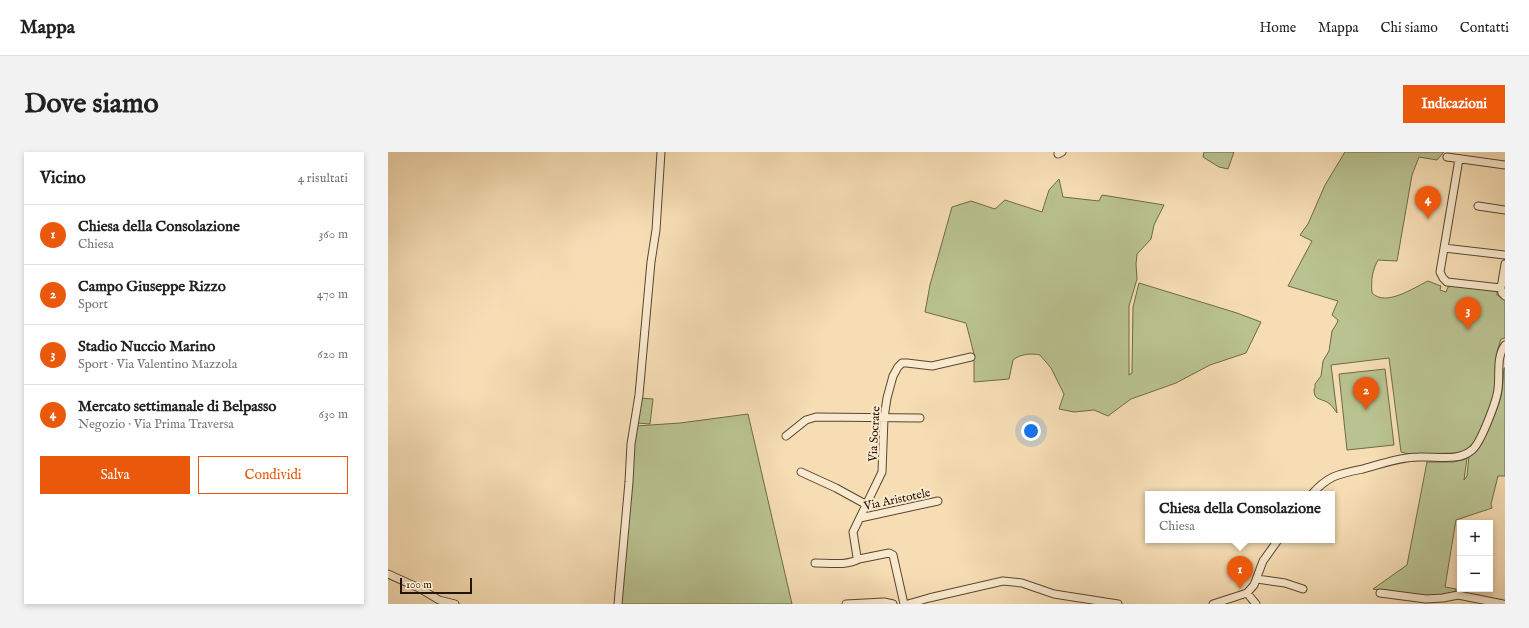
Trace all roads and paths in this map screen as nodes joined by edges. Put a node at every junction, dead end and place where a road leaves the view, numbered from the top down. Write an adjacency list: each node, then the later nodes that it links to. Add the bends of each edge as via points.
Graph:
1 (661, 152): 31 (street, via 656,230 639,395 631,444)
2 (1447, 157): 3 (street)
3 (1462, 157): 4 (street); 7 (street)
4 (1505, 165)
5 (1478, 206): 6 (street)
6 (1505, 210)
7 (1444, 248): 8 (street); 10 (street, via 1440,272 1447,282)
8 (1505, 255)
9 (1505, 264): 10 (street)
10 (1501, 288): 11 (street)
11 (1505, 296)
12 (1505, 345): 18 (street, via 1499,359 1496,400 1478,443 1471,451 1454,457 1410,457 1391,461 1334,477)
13 (972, 357): 14 (street, Via Socrate, via 932,366 902,364 894,376)
14 (884, 418): 15 (street); 16 (street, via 816,417 806,420); 20 (street, Via Socrate, via 882,472)
15 (920, 418)
16 (786, 436)
17 (800, 472): 20 (street)
18 (1315, 491)
19 (938, 501): 21 (street, Via Aristotele)
20 (867, 505): 21 (street, Via Socrate)
21 (860, 518): 23 (street, Via Socrate, via 853,532)
22 (1276, 543): 26 (street, via 1263,561)
23 (859, 559): 24 (street, via 855,562); 34 (street, via 892,553)
24 (815, 563)
25 (388, 574): 30 (street, via 439,600)
26 (1257, 579): 27 (street, via 1285,583); 28 (street)
27 (1303, 589)
28 (1247, 593): 37 (street); 38 (street)
29 (1380, 593): 39 (street, via 1426,599 1458,595)
30 (455, 604)
31 (618, 604)
32 (846, 604): 33 (street)
33 (893, 604)
34 (904, 604)
35 (908, 604): 36 (street, via 1003,581 1022,583 1054,594)
36 (1118, 604)
37 (1213, 604)
38 (1256, 604)
39 (1503, 604)

